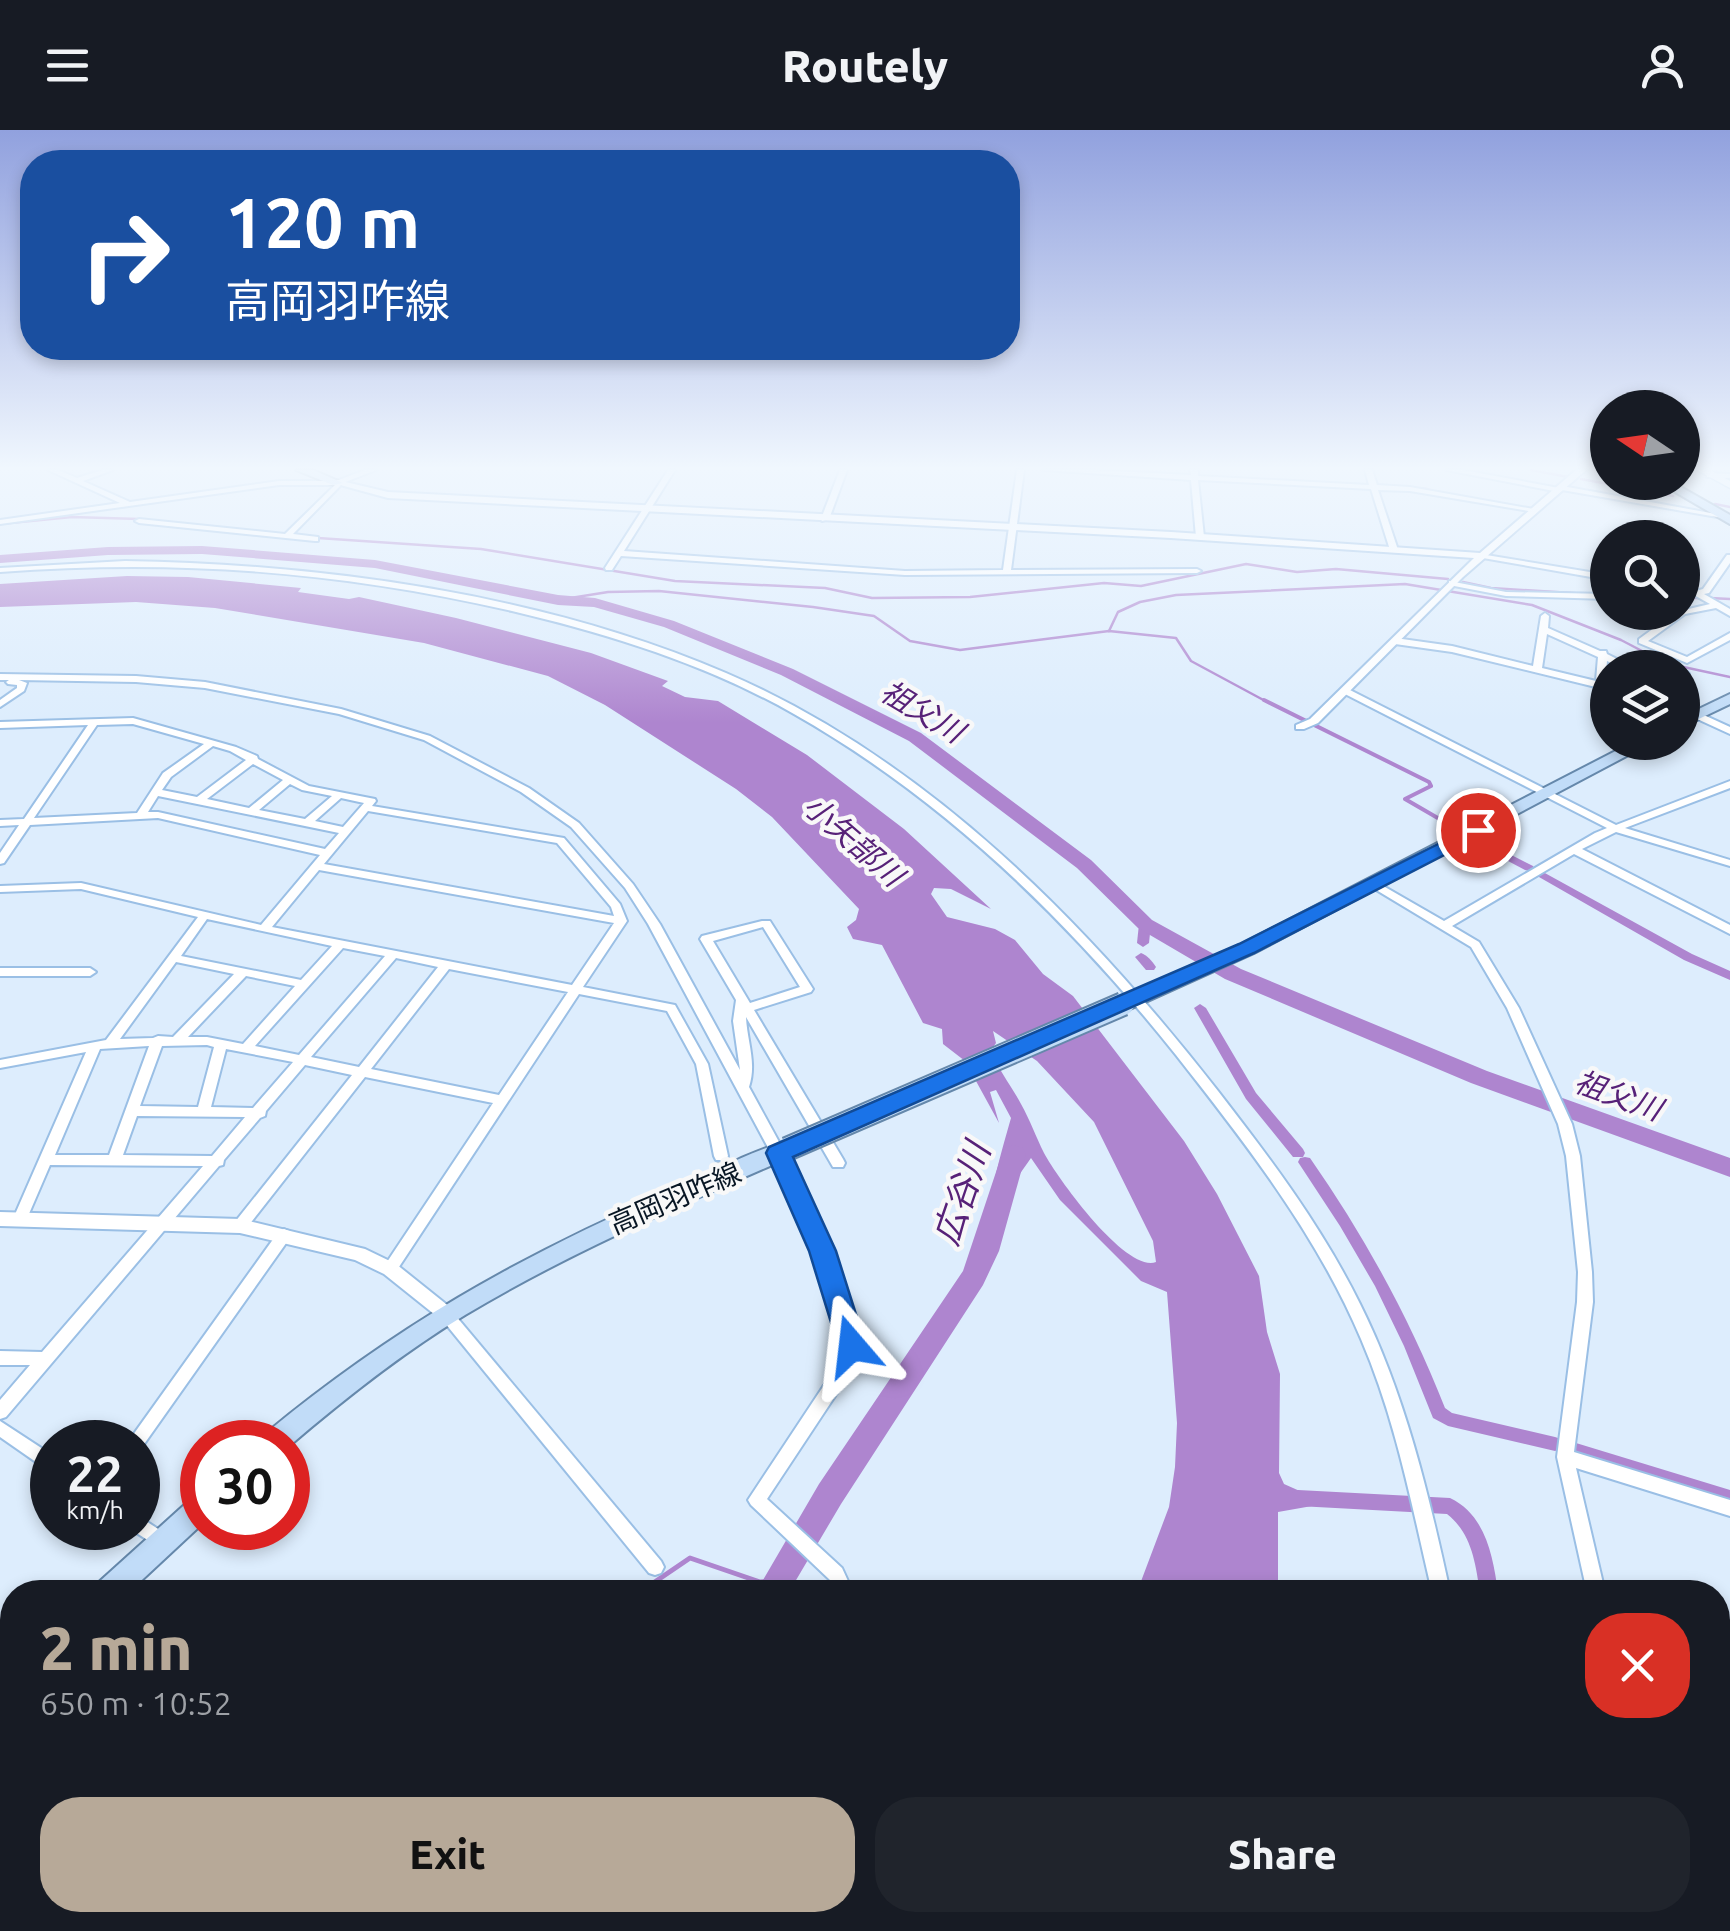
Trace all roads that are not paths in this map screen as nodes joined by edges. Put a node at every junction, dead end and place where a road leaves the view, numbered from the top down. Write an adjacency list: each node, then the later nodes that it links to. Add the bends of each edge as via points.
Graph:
1 (618, 554): 6 (street); 9 (street, via 905,573)
2 (1010, 554): 9 (street)
3 (1455, 554): 4 (street)
4 (1484, 556): 10 (street); 11 (street)
5 (1730, 557): 12 (street)
6 (609, 568)
7 (0, 570): 75 (street, via 146,562 310,571 525,612 661,650 756,689 870,759 998,859)
8 (1197, 571): 9 (street)
9 (1008, 572)
10 (1590, 575)
11 (1447, 588): 13 (street); 23 (street)
12 (1700, 592)
13 (1590, 596)
14 (1700, 596): 16 (street)
15 (1700, 602): 16 (street)
16 (1711, 604): 17 (street); 18 (street)
17 (1700, 607)
18 (1730, 613)
19 (1545, 616): 20 (street)
20 (1543, 629): 24 (street); 25 (street)
21 (1657, 630): 22 (street, via 1642,641 1687,660)
22 (1730, 636)
23 (1395, 641): 25 (street); 28 (street)
24 (1596, 650)
25 (1537, 670): 27 (street)
26 (0, 679): 30 (street, via 22,683); 85 (street, via 170,682 295,701 427,738 526,790 575,824 629,886)
27 (1590, 683)
28 (1346, 691): 34 (street); 43 (street)
29 (1730, 698): 31 (main road)
30 (0, 704)
31 (1700, 711)
32 (1700, 720): 36 (street)
33 (94, 722): 35 (street); 37 (street, via 133,721); 49 (street)
34 (1308, 724)
35 (0, 725)
36 (1730, 731)
37 (211, 743): 38 (street); 42 (street)
38 (254, 758): 40 (street); 45 (street)
39 (1612, 760): 43 (main road, 高岡羽咋線)
40 (286, 781): 44 (street); 47 (street)
41 (1730, 784): 52 (street)
42 (155, 792): 45 (street); 48 (street)
43 (1548, 794): 52 (street); 59 (main road, 高岡羽咋線)
44 (337, 797): 46 (street, via 371,801); 51 (street)
45 (201, 800): 47 (street)
46 (366, 808): 53 (street); 62 (street, via 560,840)
47 (252, 812): 51 (street)
48 (140, 816): 49 (street); 55 (street)
49 (28, 820): 50 (street); 56 (street)
50 (0, 822)
51 (308, 824): 53 (street)
52 (1616, 828): 54 (street); 57 (street)
53 (346, 831): 55 (street)
54 (1574, 850): 63 (street); 65 (street)
55 (328, 853): 58 (street)
56 (0, 862)
57 (1730, 863)
58 (317, 866): 62 (street); 64 (street)
59 (1374, 884): 63 (street); 75 (main road, 高岡羽咋線)
60 (0, 889): 61 (street, via 81,886)
61 (204, 916): 64 (street); 68 (street)
62 (622, 921): 74 (street)
63 (1446, 925): 110 (street, via 1475,945 1513,1008 1546,1074 1573,1156 1585,1287)
64 (264, 929): 66 (street)
65 (1730, 930)
66 (339, 944): 67 (street); 73 (street)
67 (392, 955): 69 (street); 82 (street)
68 (172, 958): 70 (street); 80 (street)
69 (446, 965): 74 (street); 84 (street)
70 (244, 971): 73 (street); 78 (street)
71 (0, 972): 72 (street)
72 (90, 972)
73 (303, 984): 81 (street)
74 (575, 990): 86 (street); 91 (street, via 671,1008 702,1064)
75 (1130, 1001): 90 (main road, 高岡羽咋線, bridge); 118 (street, via 1265,1161 1320,1244 1368,1338 1406,1442)
76 (744, 1004): 76 (street, via 706,939 766,923 807,989); 85 (street, via 737,1014 748,1072); 95 (street)
77 (158, 1040): 78 (street); 80 (street); 87 (street)
78 (178, 1040): 79 (street)
79 (221, 1044): 81 (street); 88 (street)
80 (102, 1045): 83 (street); 92 (street)
81 (246, 1048): 82 (street)
82 (304, 1060): 84 (street); 89 (street)
83 (0, 1064)
84 (361, 1071): 86 (street); 99 (street)
85 (744, 1084): 90 (street)
86 (502, 1100): 101 (street)
87 (133, 1111): 88 (street); 93 (street)
88 (203, 1112): 89 (street)
89 (260, 1113): 94 (street)
90 (783, 1151): 102 (main road, 高岡羽咋線, via 586,1236); 117 (street, via 852,1346 757,1500)
91 (722, 1156)
92 (46, 1160): 93 (street); 97 (street)
93 (114, 1160): 94 (street)
94 (218, 1162): 98 (street)
95 (838, 1164)
96 (0, 1218): 97 (street)
97 (20, 1219): 98 (street)
98 (166, 1221): 99 (street); 104 (street)
99 (240, 1226): 100 (street)
100 (284, 1235): 101 (street, via 359,1254); 106 (street)
101 (390, 1270): 102 (street)
102 (444, 1313): 107 (main road, 高岡羽咋線); 115 (street)
103 (0, 1358): 104 (street)
104 (43, 1358): 105 (street)
105 (0, 1412)
106 (152, 1420)
107 (301, 1420)
108 (0, 1428): 109 (street)
109 (30, 1449)
110 (1564, 1458): 111 (street); 119 (street)
111 (1730, 1508)
112 (180, 1526): 114 (main road)
113 (160, 1540): 114 (street)
114 (163, 1542): 116 (main road)
115 (656, 1567)
116 (123, 1580)
117 (839, 1580)
118 (1438, 1580)
119 (1593, 1580)

